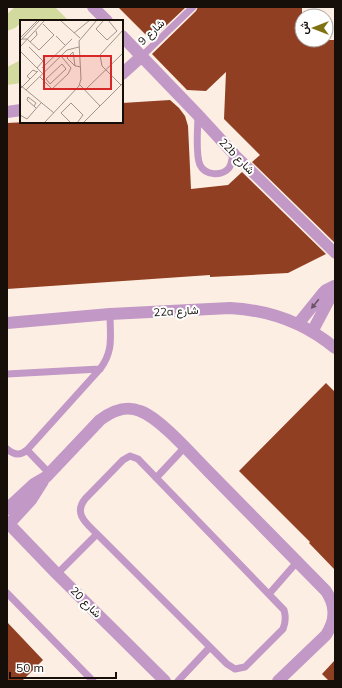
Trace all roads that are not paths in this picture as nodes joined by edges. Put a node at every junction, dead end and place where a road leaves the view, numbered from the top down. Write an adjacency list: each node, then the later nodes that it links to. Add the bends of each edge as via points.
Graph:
1 (93, 7): 3 (street)
2 (193, 7): 5 (lane, شارع 9)
3 (106, 20)
4 (123, 37): 5 (street, 22b شارع)
5 (142, 56): 6 (street); 9 (street, 22b شارع)
6 (123, 73)
7 (20, 110): 8 (street)
8 (7, 112)
9 (198, 114): 10 (street, 22b شارع); 10 (lane, via 200,166 206,172 222,173 232,161)
10 (233, 153): 11 (street, 22b شارع)
11 (335, 253)
12 (335, 286): 15 (street, one-way to 15, via 323,293); 16 (street)
13 (110, 314): 14 (street, 22a شارع); 15 (street, 22a شارع, via 230,308 266,312); 18 (lane, via 110,351)
14 (7, 323)
15 (298, 324): 16 (street, 22a شارع)
16 (312, 332): 17 (street, 22a شارع)
17 (335, 348)
18 (100, 369): 19 (lane); 22 (lane)
19 (7, 374)
20 (185, 447): 23 (street, via 148,414 129,408 118,410 100,420); 24 (lane); 28 (street)
21 (7, 449): 22 (lane, via 14,454)
22 (27, 450): 23 (lane)
23 (47, 475): 25 (street); 26 (street, via 35,494)
24 (156, 478): 27 (lane, via 138,459 130,456 123,460 81,503 80,515); 31 (lane)
25 (7, 509)
26 (8, 523): 29 (street, شارع 20)
27 (97, 534): 29 (lane); 32 (lane)
28 (297, 562): 31 (lane); 36 (street, via 330,598 333,622 326,635)
29 (57, 574): 34 (street, شارع 20)
30 (7, 593): 33 (lane)
31 (269, 594): 32 (lane, via 284,610 286,623 245,667 231,667)
32 (210, 647): 35 (lane)
33 (94, 681)
34 (165, 681)
35 (178, 681)
36 (278, 681)

